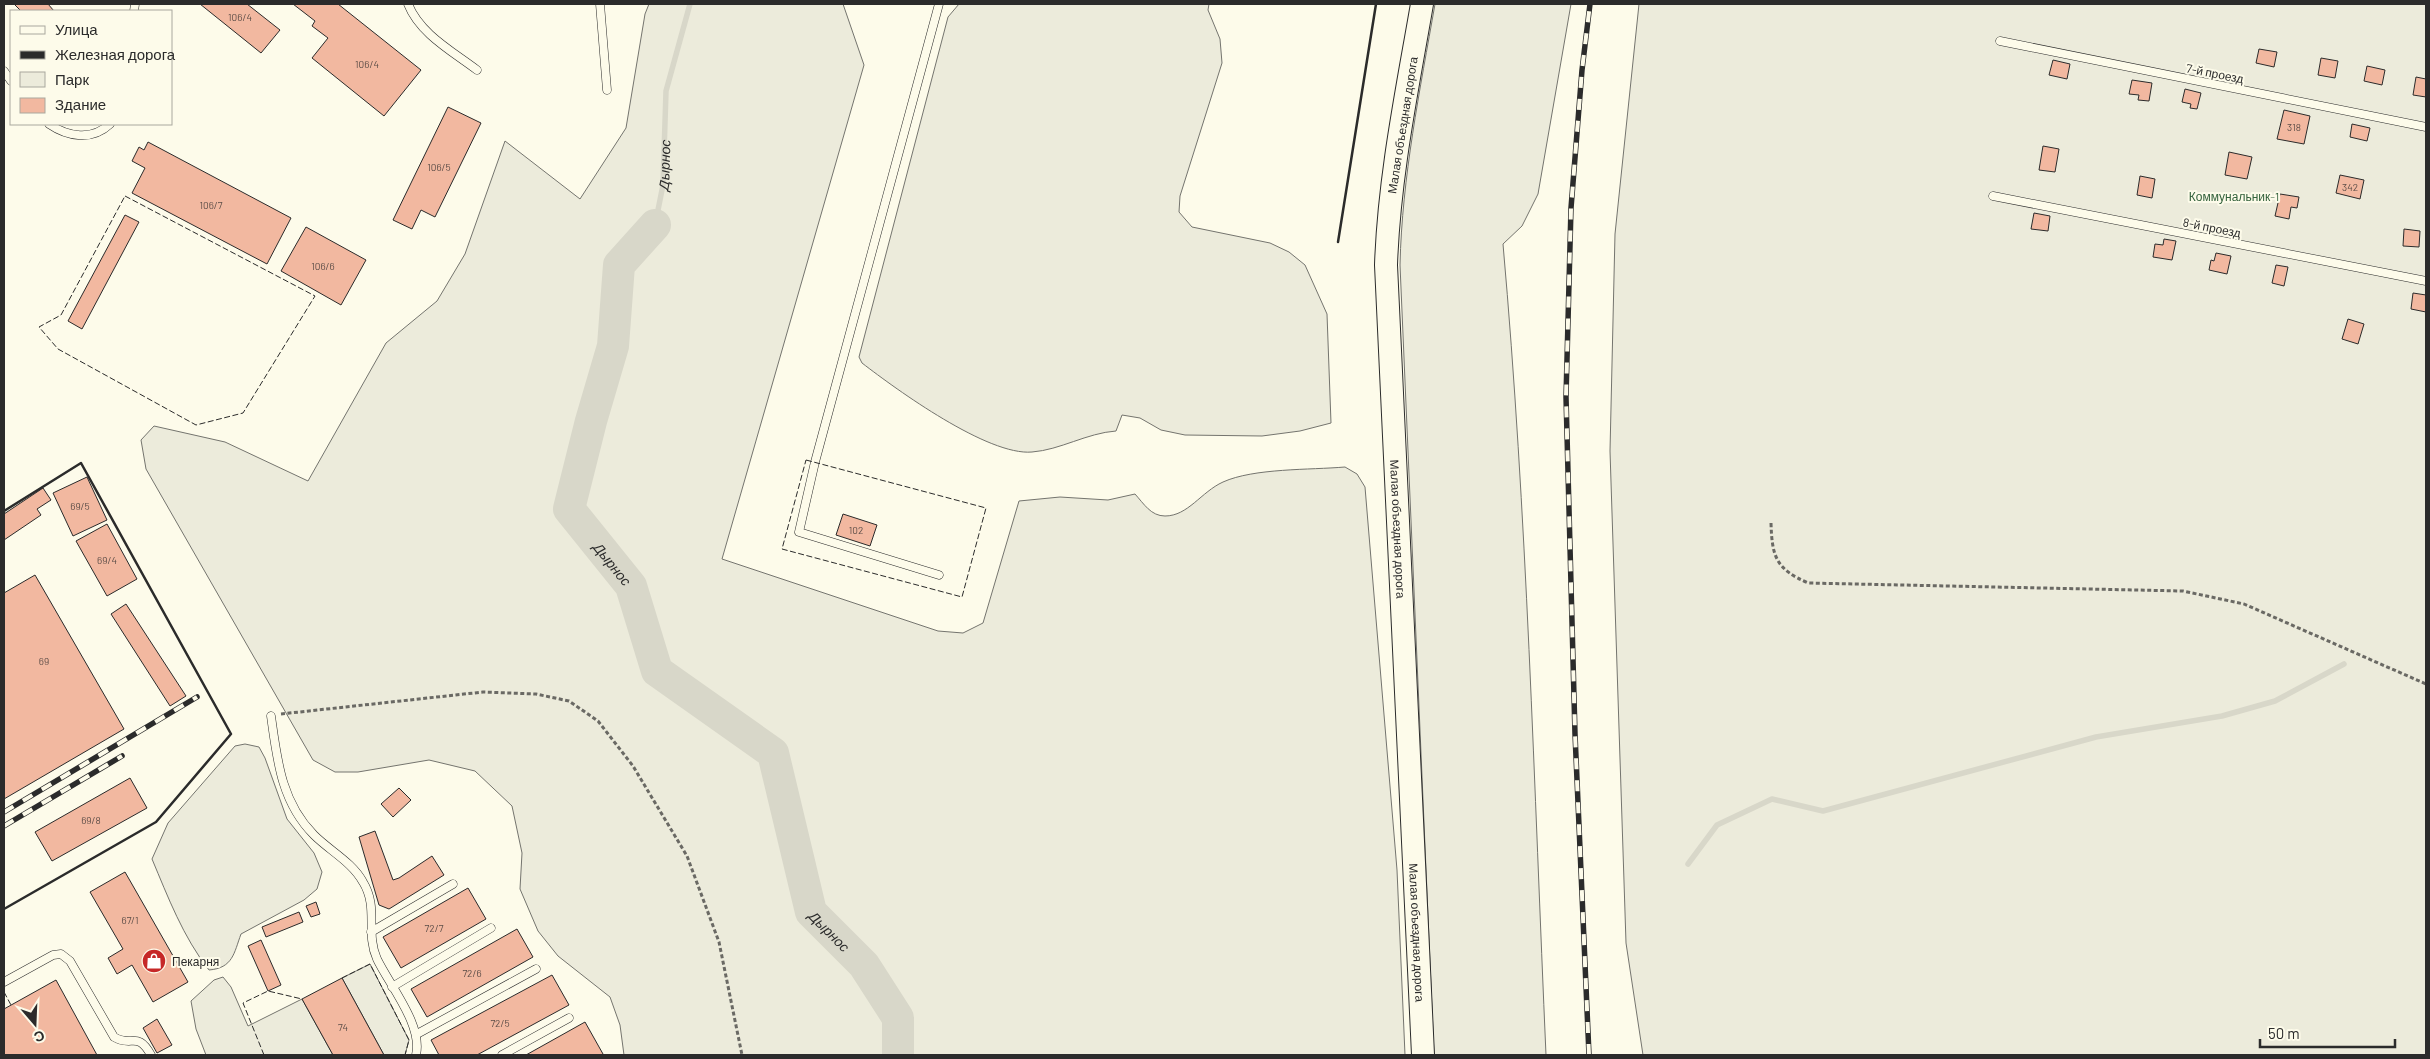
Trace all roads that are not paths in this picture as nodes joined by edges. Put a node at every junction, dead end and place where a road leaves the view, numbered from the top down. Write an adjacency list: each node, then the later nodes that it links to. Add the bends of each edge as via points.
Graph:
1 (408, 4): 6 (lane, via 426,32)
2 (600, 4): 7 (lane)
3 (939, 4): 13 (lane, via 799,532)
4 (1422, 4): 26 (street, Малая объездная дорога, via 1394,163 1386,265)
5 (2000, 41): 10 (lane, 7-й проезд)
6 (477, 70)
7 (607, 90)
8 (51, 125): 9 (lane, via 76,137 93,134)
9 (108, 125)
10 (2426, 127)
11 (1993, 196): 12 (lane, 8-й проезд)
12 (2426, 281)
13 (938, 575)
14 (271, 716): 17 (lane, via 280,776 293,808 313,834 353,867 364,882 372,902)
15 (453, 884): 17 (lane)
16 (491, 928): 20 (lane)
17 (371, 932): 20 (lane, via 376,957)
18 (536, 969): 22 (lane)
19 (4, 982): 23 (lane, via 53,955 62,954 70,961 114,1037 120,1041 139,1040)
20 (392, 987): 22 (lane)
21 (569, 1018): 25 (lane)
22 (416, 1034): 24 (lane)
23 (151, 1055)
24 (416, 1055)
25 (502, 1055)
26 (1423, 1055)

